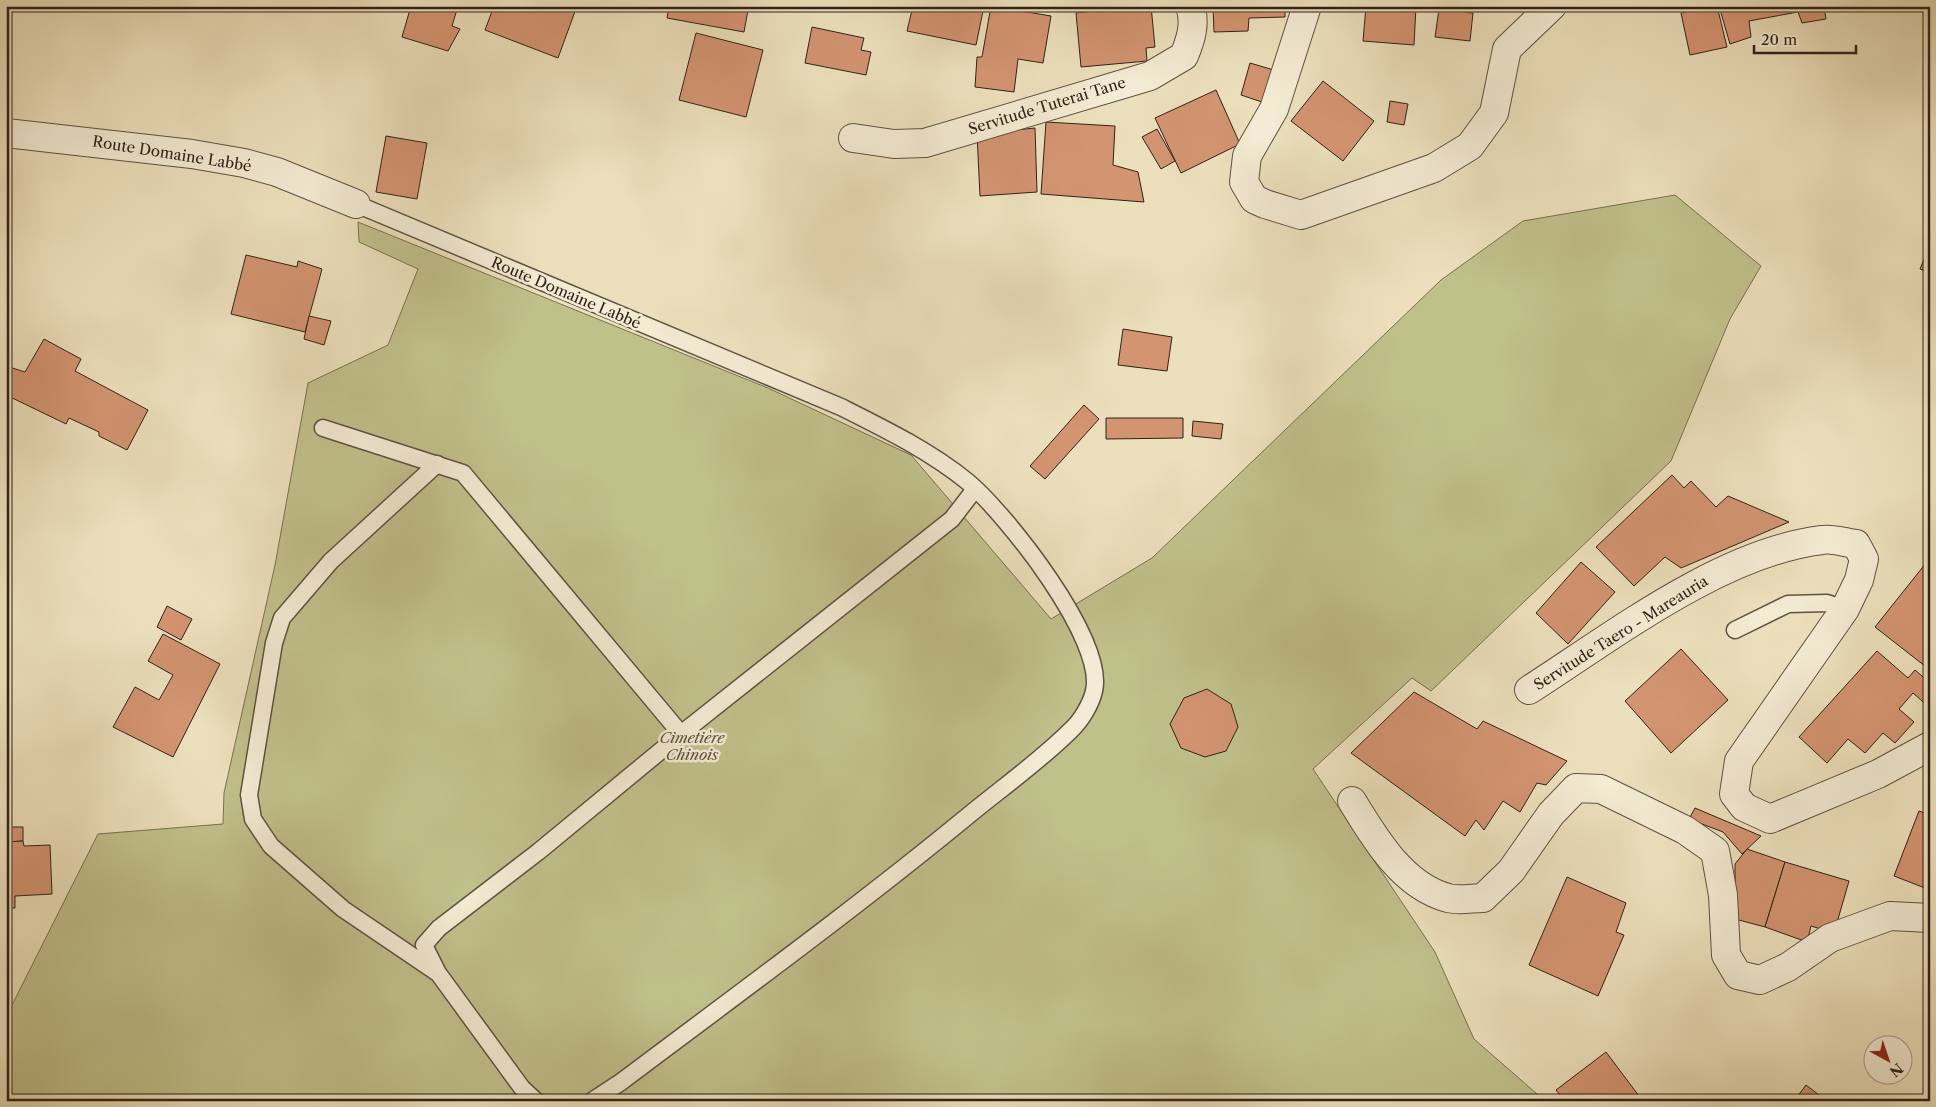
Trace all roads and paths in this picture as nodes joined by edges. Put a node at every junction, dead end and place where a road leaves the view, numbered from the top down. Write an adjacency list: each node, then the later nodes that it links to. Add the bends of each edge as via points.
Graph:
1 (1190, 6): 5 (street, Servitude Tuterai Tane, via 1193,17 1191,39 1184,56 1150,76 925,143 894,144)
2 (1307, 6): 3 (street, via 1274,109 1246,156 1244,182 1254,199 1301,215 1434,168 1470,146 1494,113 1507,49)
3 (1552, 6)
4 (6, 133): 6 (street, Route Domaine Labbé, via 244,163 277,172)
5 (854, 138)
6 (356, 204): 9 (lane, Route Domaine Labbé, via 841,407 916,445)
7 (323, 428): 8 (lane)
8 (438, 464): 13 (lane, via 463,473); 17 (lane, via 331,561 282,618 274,642 249,795 253,819 271,846 343,909)
9 (975, 489): 13 (lane, via 952,519); 19 (lane, Route Domaine Labbé, via 1059,591 1081,632 1092,666 1095,690 1086,709 1073,728 1038,760 836,922)
10 (1845, 609): 11 (lane, via 1827,603 1788,604); 12 (street, Servitude Taero - Mareauria, via 1859,580 1864,559 1856,544 1824,539 1758,555 1714,575 1643,616); 14 (street, Servitude Taero - Mareauria, via 1740,761 1734,794 1744,807 1770,819 1878,774)
11 (1735, 630)
12 (1528, 690)
13 (681, 734): 17 (lane, via 538,852 438,928 424,945)
14 (1930, 746)
15 (1352, 801): 16 (street, via 1376,839 1412,880 1449,899 1483,898 1511,871 1552,814 1576,788 1601,789 1685,830 1715,851 1723,895 1726,956 1738,975 1760,980 1788,967 1849,929 1890,916)
16 (1930, 918)
17 (438, 973): 18 (lane, via 522,1088)
18 (536, 1101)
19 (592, 1101)

